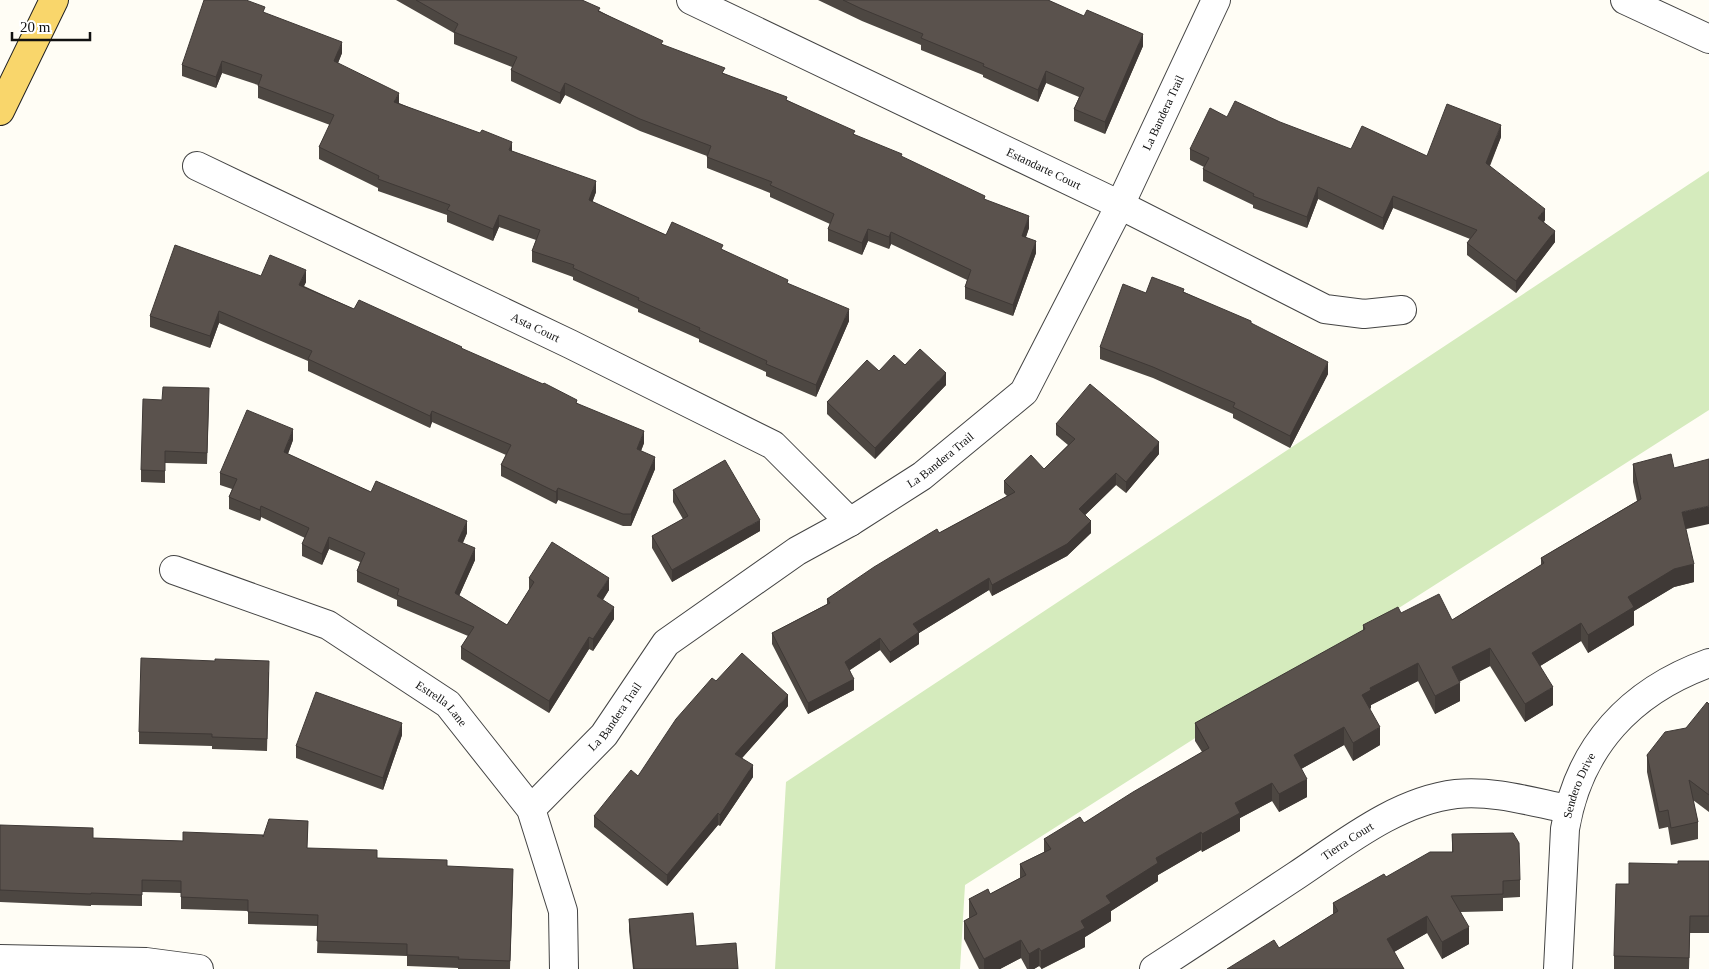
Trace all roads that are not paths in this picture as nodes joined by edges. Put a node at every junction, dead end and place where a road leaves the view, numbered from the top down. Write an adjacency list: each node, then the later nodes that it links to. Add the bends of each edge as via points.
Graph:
1 (54, 0): 6 (main road)
2 (691, 0): 8 (street, Estandarte Court)
3 (1216, 0): 8 (street, La Bandera Trail)
4 (1625, 0): 5 (street)
5 (1709, 38)
6 (0, 112)
7 (197, 166): 10 (street, Asta Court, via 773,445)
8 (1120, 205): 9 (street, Estandarte Court, via 1325,309 1364,314); 10 (street, La Bandera Trail, via 1024,392 922,476)
9 (1402, 310)
10 (850, 522): 13 (street, La Bandera Trail, via 797,551 666,643 604,735)
11 (174, 570): 13 (street, Estrella Lane, via 328,626 448,704)
12 (1709, 663): 14 (street, Sendero Drive, via 1654,690 1617,721 1582,771)
13 (531, 809): 17 (street, Estrella Lane, via 563,911)
14 (1568, 809): 18 (street, Tierra Court, via 1476,793 1455,794 1412,806 1366,830); 19 (street, Sendero Drive)
15 (0, 959): 16 (street, via 146,962)
16 (199, 969)
17 (564, 969)
18 (1154, 969)
19 (1558, 969)

